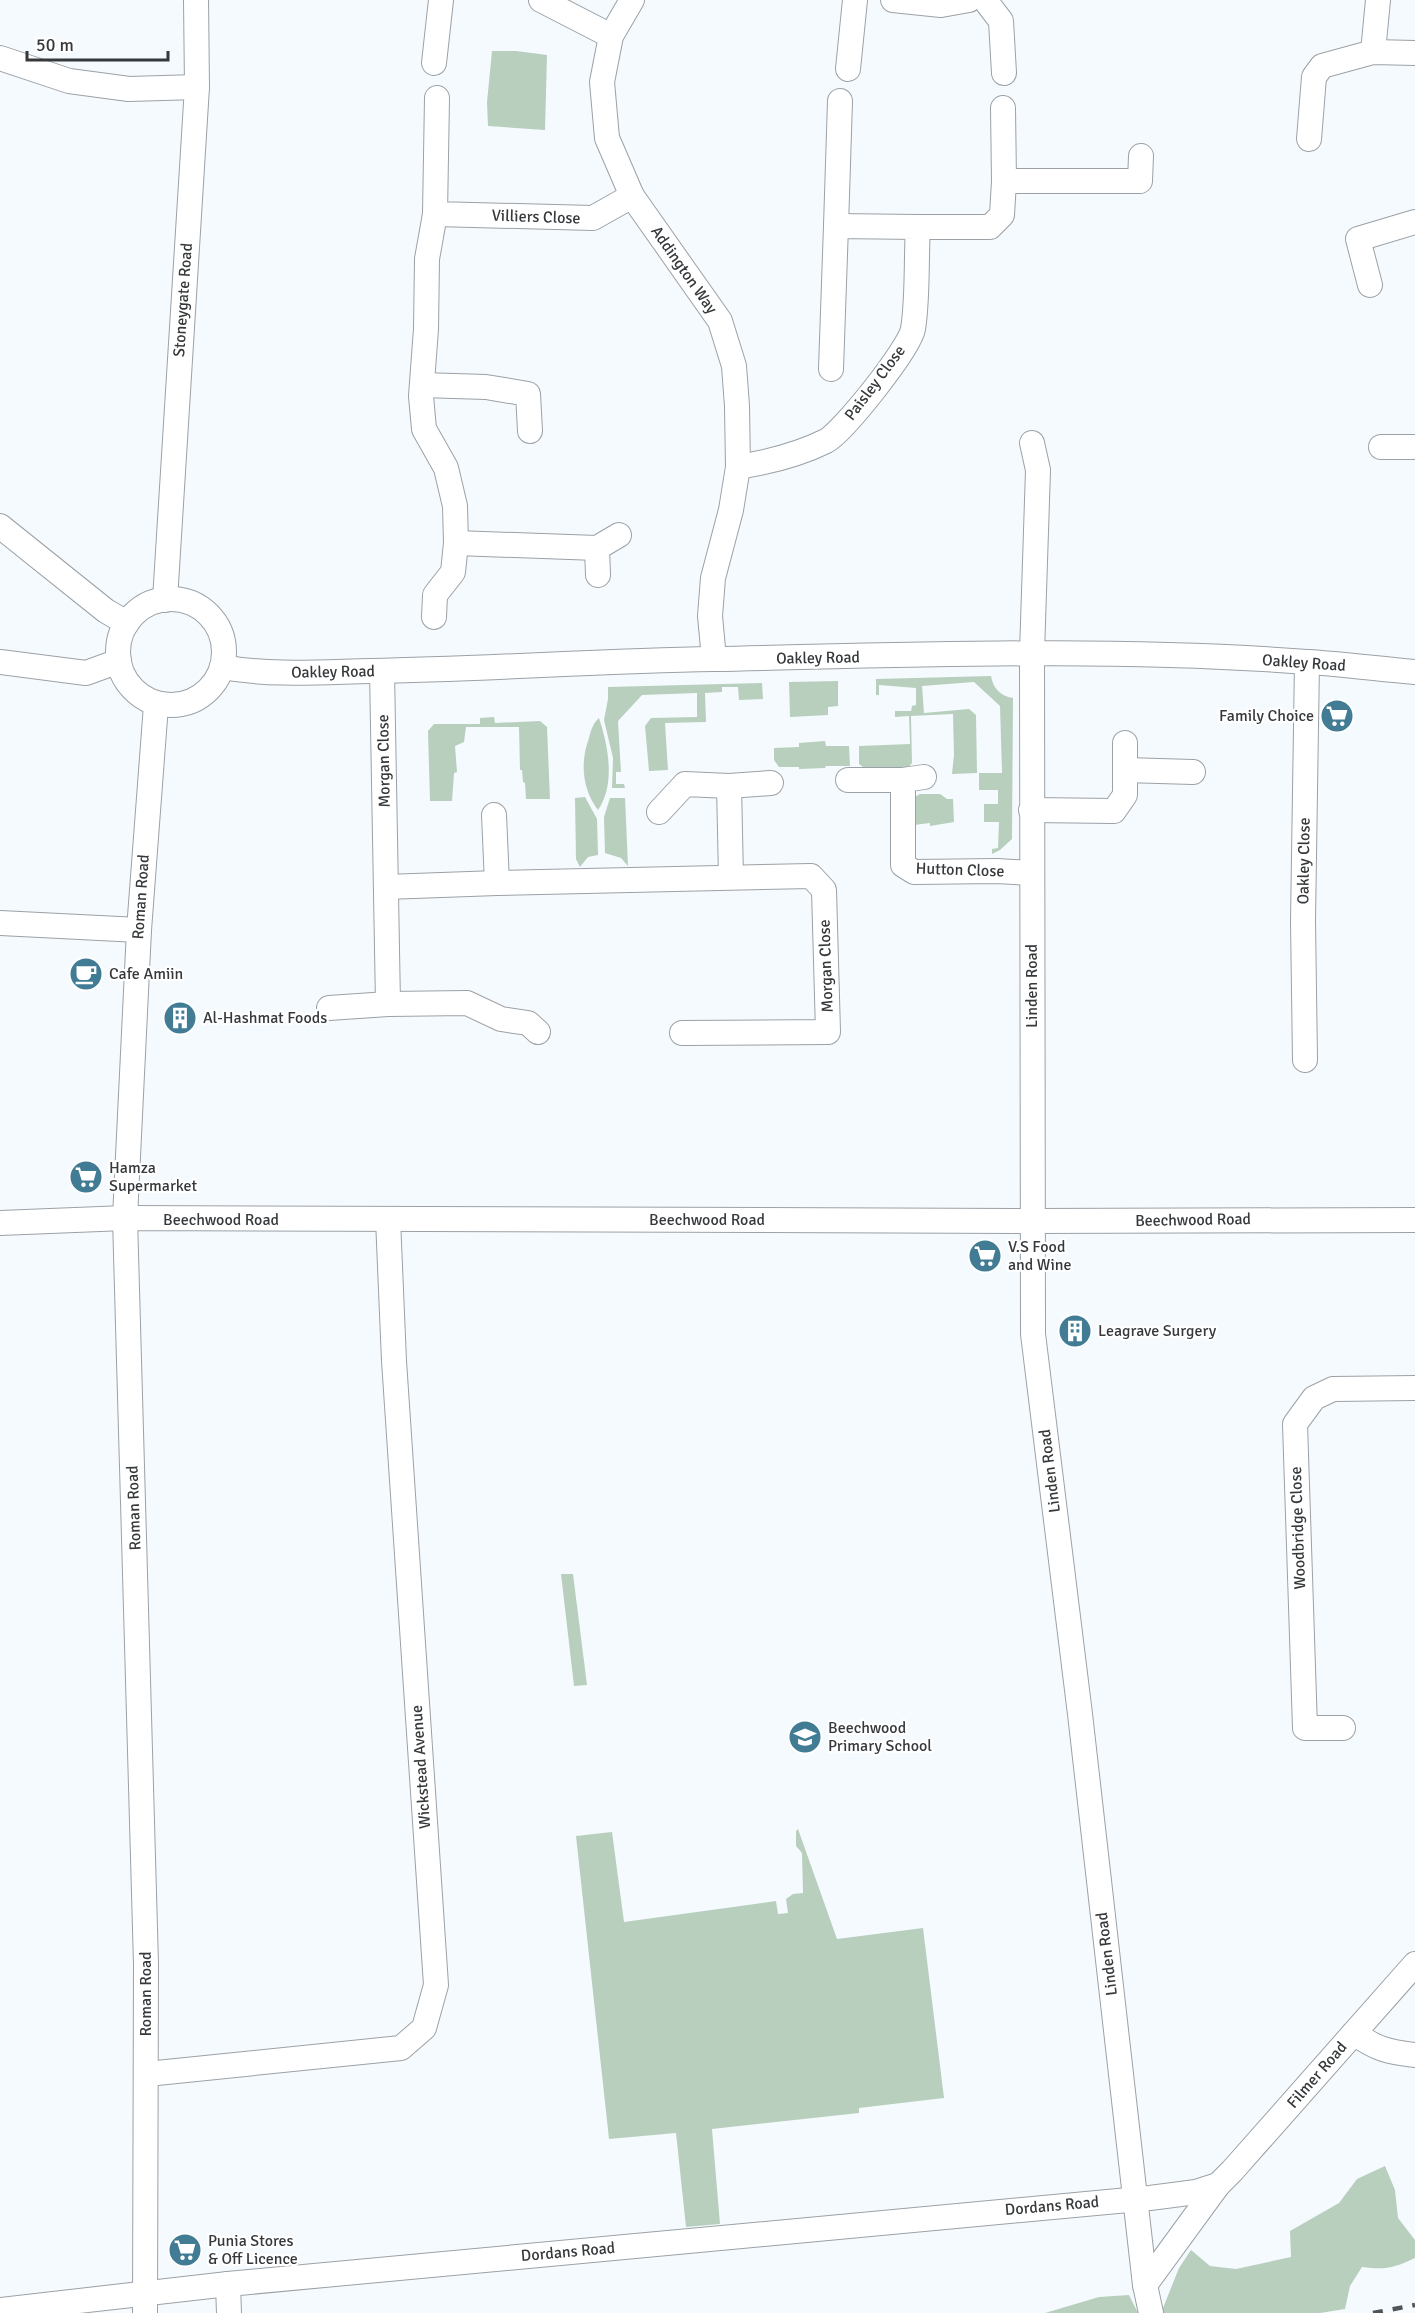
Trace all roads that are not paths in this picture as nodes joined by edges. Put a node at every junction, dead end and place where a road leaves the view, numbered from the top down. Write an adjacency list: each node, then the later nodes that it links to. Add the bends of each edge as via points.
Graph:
1 (196, 0): 17 (street, Stoneygate Road)
2 (441, 0): 14 (street)
3 (540, 0): 10 (street)
4 (632, 0): 10 (street, Addington Way)
5 (855, 0): 15 (street)
6 (893, 0): 7 (street, via 941,5)
7 (969, 0)
8 (985, 0): 16 (street, via 1001,21)
9 (1378, 0): 11 (street)
10 (611, 36): 24 (street, Addington Way, via 602,82 607,138)
11 (1373, 52): 12 (street); 21 (street, via 1322,66 1314,77)
12 (1415, 53)
13 (0, 58): 17 (street, via 69,81 129,89)
14 (434, 63)
15 (848, 69)
16 (1004, 73)
17 (196, 87): 42 (street, Stoneygate Road)
18 (436, 98): 25 (street)
19 (840, 101): 27 (street)
20 (1003, 108): 23 (street)
21 (1310, 139)
22 (1141, 156): 23 (street, via 1140,181)
23 (1004, 181): 28 (street, via 1002,215 990,227)
24 (632, 196): 25 (street, Villiers Close, via 593,218); 36 (street, Addington Way, via 720,321 734,366)
25 (435, 214): 31 (street, via 427,259)
26 (1415, 222): 29 (street, via 1358,239)
27 (836, 226): 28 (street); 30 (street)
28 (918, 227): 36 (street, Paisley Close, via 913,331 894,363 828,440 781,459)
29 (1370, 285)
30 (831, 369)
31 (422, 385): 32 (street, via 538,393); 39 (street, via 424,429 446,468 455,506)
32 (530, 431)
33 (1032, 443): 45 (street, Linden Road, via 1038,470)
34 (1380, 447): 35 (street)
35 (1415, 447)
36 (738, 467): 46 (street, Addington Way, via 713,578 710,616)
37 (0, 526): 44 (street)
38 (619, 535): 40 (street)
39 (456, 543): 40 (street); 43 (street, via 453,572 435,595)
40 (597, 548): 41 (street)
41 (598, 575)
42 (165, 600): 44 (street, via 150,604); 50 (street, via 198,607 211,618 224,650)
43 (434, 617)
44 (127, 623): 47 (street, via 118,648)
45 (1032, 653): 46 (street, Oakley Road); 49 (street, Oakley Road); 60 (street, Linden Road)
46 (714, 659): 51 (street, Oakley Road)
47 (119, 661): 48 (street, via 87,673); 53 (street, via 132,688)
48 (0, 662)
49 (1307, 662): 52 (street, Oakley Road); 73 (street, Oakley Close)
50 (222, 667): 51 (street, Oakley Road, via 273,672); 53 (street, via 203,694 189,702)
51 (382, 671): 66 (street, Morgan Close)
52 (1415, 672)
53 (156, 705): 68 (street, Roman Road)
54 (1125, 743): 55 (street)
55 (1125, 770): 56 (street); 60 (street, via 1125,795 1114,811)
56 (1193, 772)
57 (848, 780): 63 (street, Hutton Close, via 913,778 903,865 914,872)
58 (771, 783): 59 (street)
59 (729, 786): 61 (street, via 686,784); 64 (street)
60 (1031, 810): 63 (street, Linden Road)
61 (659, 812)
62 (494, 815): 65 (street)
63 (1031, 873): 77 (street, Linden Road)
64 (731, 877): 65 (street, Morgan Close); 72 (street, Morgan Close, via 811,876 824,890 828,1032)
65 (497, 883): 66 (street, Morgan Close)
66 (386, 887): 69 (street, Morgan Close)
67 (0, 923): 68 (street)
68 (139, 930): 74 (street, Roman Road)
69 (388, 1004): 70 (street); 71 (street, via 466,1003 501,1019 528,1023)
70 (329, 1008)
71 (538, 1032)
72 (682, 1033)
73 (1305, 1060)
74 (125, 1218): 75 (street, Beechwood Road); 78 (street, Beechwood Road); 84 (street, Roman Road)
75 (388, 1219): 77 (street, Beechwood Road); 84 (street, Wickstead Avenue, via 436,1985 424,2028 401,2048)
76 (1415, 1220): 77 (street, Beechwood Road)
77 (1032, 1221): 86 (street, Linden Road, via 1034,1334)
78 (0, 1223)
79 (1415, 1388): 80 (street, Woodbridge Close, via 1334,1389 1314,1398 1295,1424 1305,1728)
80 (1343, 1728)
81 (1415, 1964): 82 (street, Filmer Road)
82 (1354, 2033): 83 (street, via 1392,2053); 85 (street, Filmer Road)
83 (1415, 2055)
84 (147, 2074): 89 (street, Roman Road)
85 (1218, 2185): 86 (street, via 1196,2192); 88 (street, Filmer Road)
86 (1136, 2198): 87 (street, Dordans Road); 88 (street, Linden Road)
87 (228, 2284): 89 (street, Dordans Road); 91 (street)
88 (1145, 2285): 92 (street, Linden Road)
89 (144, 2303): 90 (street, Dordans Road)
90 (0, 2310)
91 (229, 2313)
92 (1151, 2313)

